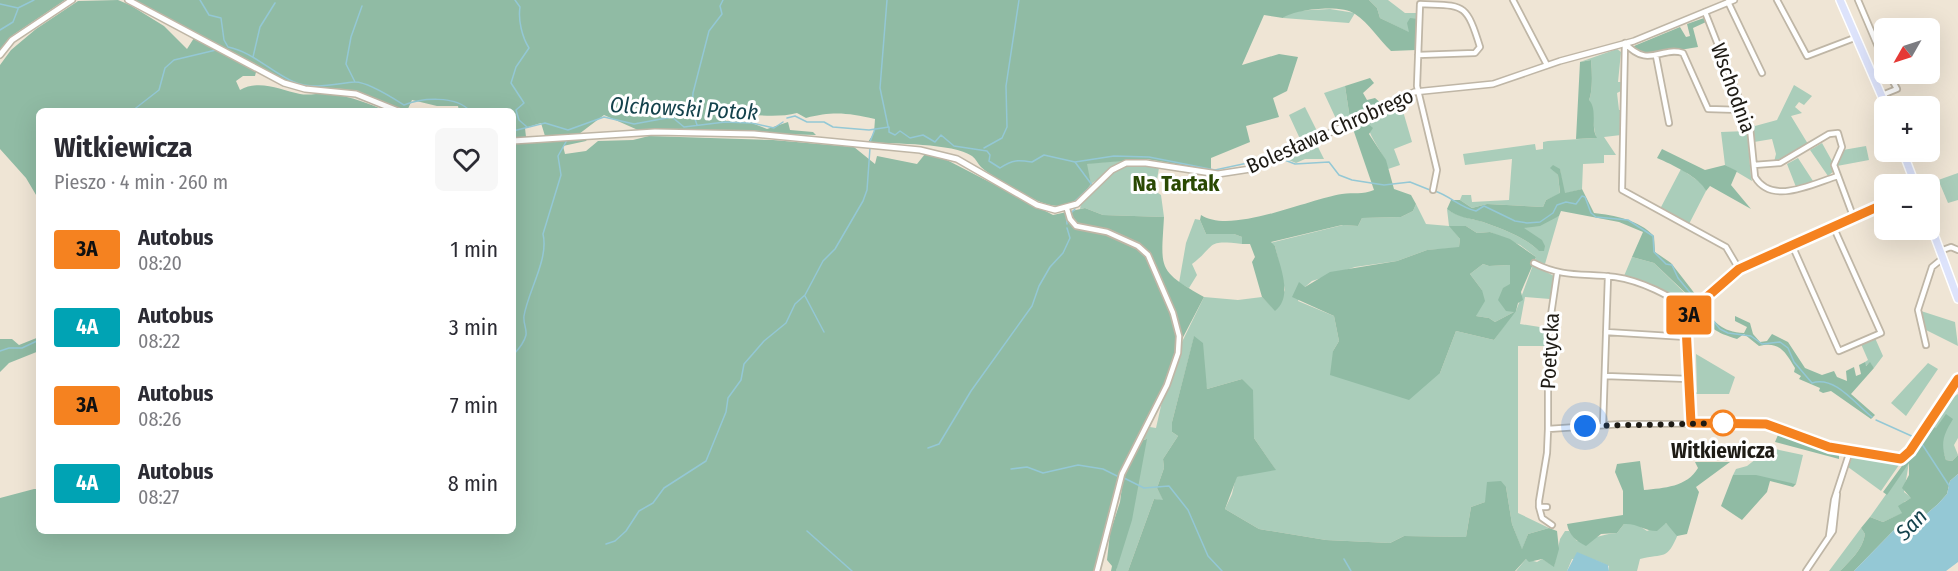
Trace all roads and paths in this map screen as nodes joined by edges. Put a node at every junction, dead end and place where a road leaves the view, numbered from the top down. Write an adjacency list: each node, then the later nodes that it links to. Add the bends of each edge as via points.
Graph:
1 (72, 0): 12 (street, via 12,40)
2 (128, 0): 20 (street, via 284,83 356,94)
3 (1513, 0): 15 (street)
4 (1777, 0): 9 (street, via 1807,56)
5 (1840, 0): 9 (main road)
6 (1858, 0): 10 (street)
7 (1731, 1): 8 (street, Bolesława Chrobrego); 16 (street)
8 (1705, 12): 11 (street, Bolesława Chrobrego); 21 (street, Wschodnia)
9 (1857, 38): 19 (main road)
10 (1874, 38)
11 (1625, 43): 14 (street, via 1637,54); 15 (street, Bolesława Chrobrego); 37 (street, via 1622,190 1724,245)
12 (0, 55)
13 (1418, 55): 13 (street, via 1472,54 1480,46 1462,7 1420,4); 18 (street)
14 (1656, 56): 21 (street, via 1683,53 1708,109); 22 (street)
15 (1547, 65): 18 (street, Bolesława Chrobrego, via 1493,84)
16 (1762, 73)
17 (1894, 84): 19 (street, via 1897,89)
18 (1418, 91): 26 (street, via 1437,171); 28 (street, Bolesława Chrobrego, via 1257,168 1218,174 1126,163 1112,170)
19 (1882, 95)
20 (391, 108)
21 (1741, 110): 24 (street, Wschodnia, via 1750,127)
22 (1669, 123)
23 (516, 141): 28 (street, via 655,132 754,134 938,152 1043,208)
24 (1754, 165): 25 (street, via 1759,184 1768,189 1796,190); 25 (street, via 1780,163 1834,133 1841,136 1842,147 1834,162)
25 (1838, 176): 29 (street)
26 (1432, 190)
27 (1874, 208): 29 (street)
28 (1067, 209): 55 (street, via 1073,224 1107,232 1148,255 1173,313 1179,343 1167,385 1122,474)
29 (1853, 216): 30 (street)
30 (1833, 226): 32 (street); 32 (street, via 1881,333 1839,351)
31 (1936, 240): 34 (main road)
32 (1792, 245): 37 (street)
33 (1958, 250): 34 (street, via 1951,247)
34 (1940, 251): 35 (main road)
35 (1943, 258): 40 (main road); 44 (street, via 1932,267 1918,310)
36 (1534, 263): 38 (street)
37 (1739, 269): 41 (street)
38 (1557, 274): 39 (street); 50 (street, Poetycka, via 1548,335)
39 (1608, 276): 41 (street, via 1649,288); 42 (street)
40 (1958, 299)
41 (1692, 310): 43 (street)
42 (1606, 332): 43 (street); 45 (street)
43 (1686, 338): 46 (street)
44 (1926, 345)
45 (1605, 376): 46 (street); 49 (street)
46 (1689, 379): 48 (street)
47 (1958, 379): 51 (street, via 1904,458)
48 (1691, 423): 49 (street); 51 (street, via 1766,424 1818,444)
49 (1603, 425): 50 (street)
50 (1548, 429): 52 (street, Poetycka)
51 (1850, 451): 56 (street, via 1829,536)
52 (1539, 507): 53 (street); 54 (street, via 1542,518)
53 (1547, 507)
54 (1552, 525)
55 (1097, 571)
56 (1806, 571)

